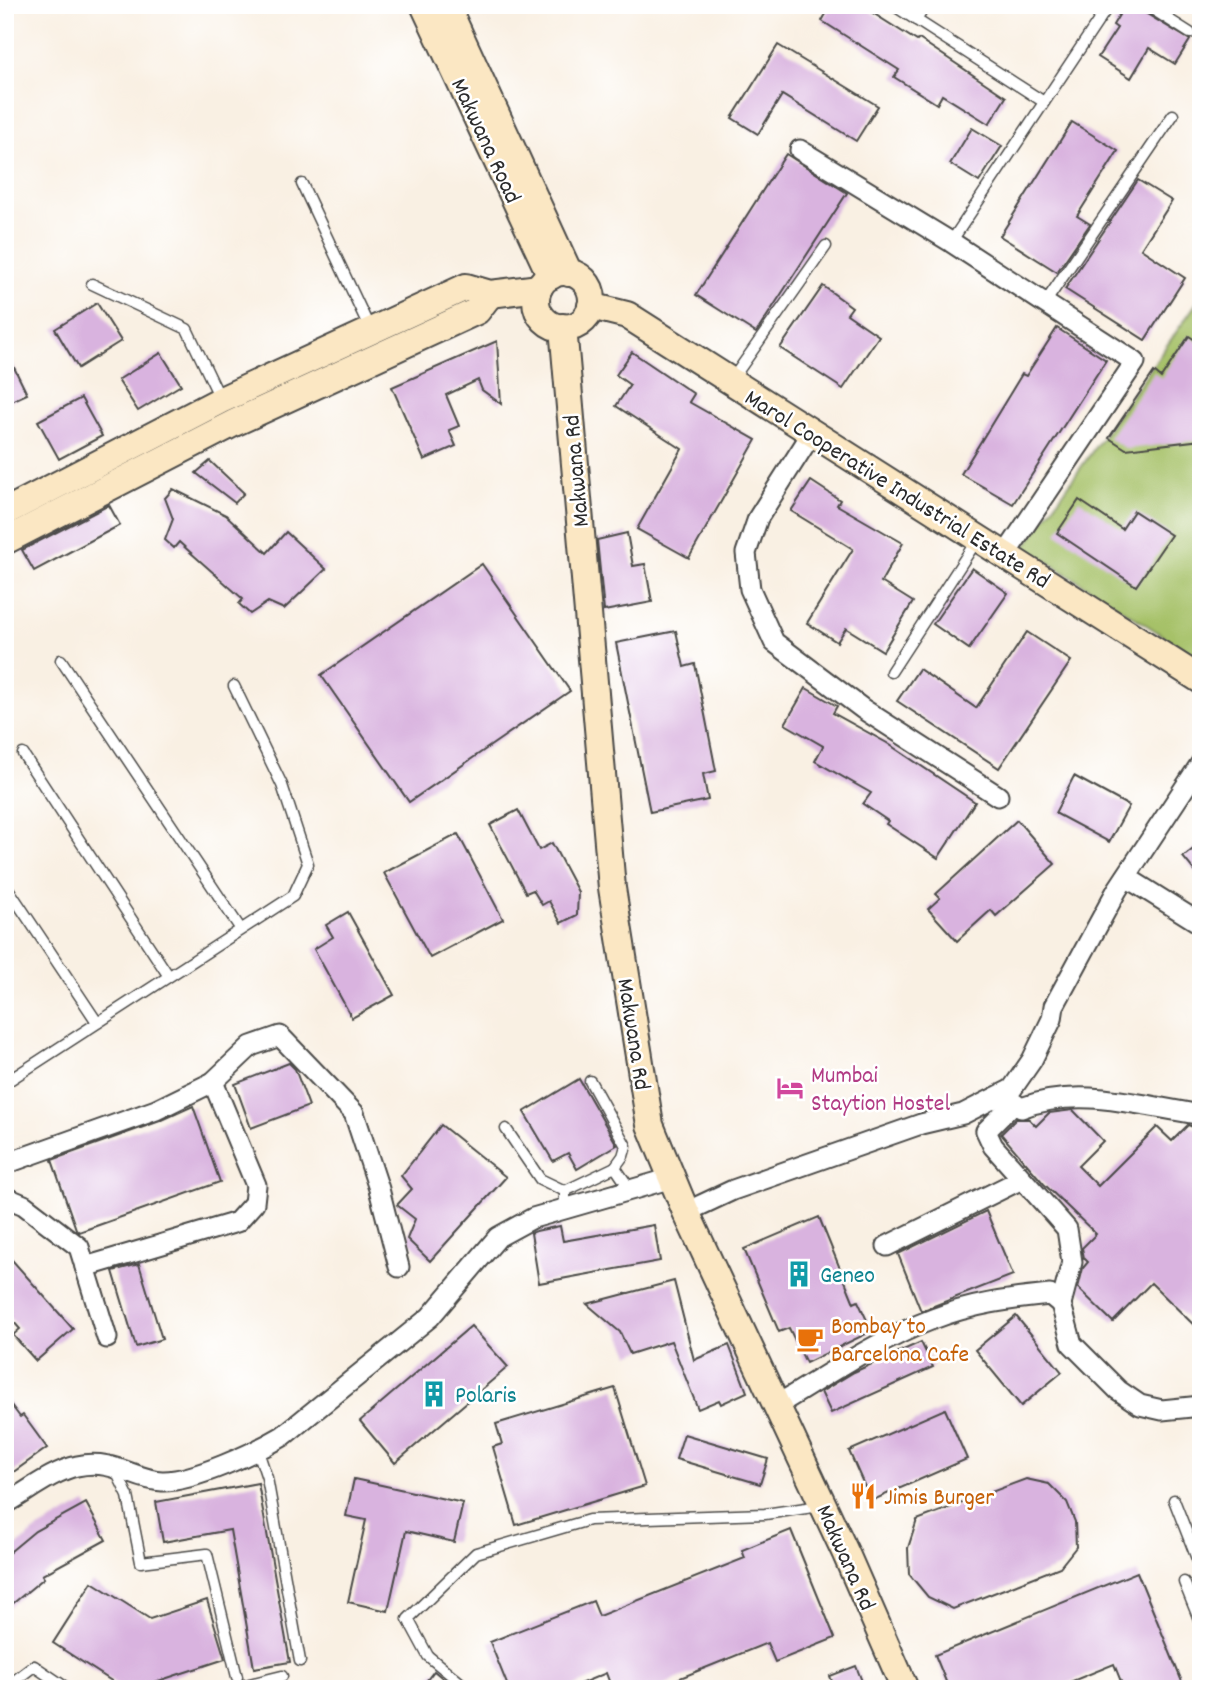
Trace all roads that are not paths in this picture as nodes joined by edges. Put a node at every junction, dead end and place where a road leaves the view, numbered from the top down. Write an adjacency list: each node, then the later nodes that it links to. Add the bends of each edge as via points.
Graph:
1 (424, 5): 10 (street, Makwana Road)
2 (446, 5): 10 (street, Makwana Road)
3 (893, 5): 7 (lane)
4 (926, 5): 7 (lane)
5 (1109, 5): 9 (lane)
6 (1146, 5): 8 (lane)
7 (916, 20): 9 (lane)
8 (1190, 33)
9 (1044, 102): 14 (lane)
10 (482, 108): 16 (street, Makwana Road)
11 (1172, 115): 19 (lane)
12 (800, 150): 14 (street)
13 (302, 184): 22 (lane)
14 (951, 242): 19 (street)
15 (826, 246): 24 (lane)
16 (553, 279): 18 (street); 20 (street, via 587,285); 21 (street, via 536,305 548,323)
17 (92, 285): 25 (lane, via 187,329)
18 (490, 294): 22 (street, via 466,287); 23 (street, via 477,311)
19 (1045, 303): 30 (street, via 1135,362)
20 (591, 306): 21 (street, via 579,323); 24 (street, Marol Cooperative Industrial Estate Rd, via 626,315)
21 (563, 327): 51 (street, Makwana Rd, via 612,888 650,1125)
22 (370, 328): 23 (lane); 25 (street)
23 (381, 353): 25 (street)
24 (731, 381): 26 (street, Marol Cooperative Industrial Estate Rd)
25 (227, 411): 27 (street); 29 (street)
26 (812, 433): 28 (street, Marol Cooperative Industrial Estate Rd); 37 (street, via 758,517 746,553 750,589 774,642 863,709)
27 (5, 512)
28 (979, 538): 30 (street, Marol Cooperative Industrial Estate Rd); 32 (lane)
29 (5, 541)
30 (1005, 555): 33 (street, Marol Cooperative Industrial Estate Rd)
31 (61, 660): 41 (lane)
32 (891, 672)
33 (1201, 680)
34 (234, 686): 41 (lane, via 282,785 308,864 293,896)
35 (23, 754): 42 (lane)
36 (1201, 763): 38 (street)
37 (998, 796)
38 (1126, 877): 40 (street); 56 (street, via 1054,1006 1032,1060 1012,1089 963,1114 733,1190)
39 (5, 884): 43 (lane)
40 (1201, 924)
41 (240, 928): 42 (lane)
42 (169, 975): 43 (lane)
43 (97, 1023): 46 (lane)
44 (590, 1081): 50 (lane, via 625,1146)
45 (213, 1082): 49 (street, via 156,1110); 58 (street, via 256,1185 254,1203 237,1222); 59 (street, via 251,1046 280,1036 354,1112)
46 (5, 1083)
47 (1201, 1118): 52 (street, via 1082,1096 1048,1098 1021,1108 1014,1103 986,1131)
48 (506, 1129): 55 (lane, via 540,1179)
49 (5, 1164)
50 (615, 1167): 53 (lane); 55 (lane)
51 (672, 1178): 53 (street); 56 (street, Makwana Rd)
52 (1022, 1179): 57 (street); 60 (street, via 1067,1230 1072,1262)
53 (631, 1189): 55 (street)
54 (5, 1197): 58 (street, via 24,1205 79,1247)
55 (565, 1200): 64 (street, via 498,1237 430,1317 283,1436)
56 (686, 1212): 62 (street, Makwana Rd)
57 (887, 1245)
58 (85, 1267): 61 (street)
59 (399, 1267)
60 (1061, 1304): 62 (street, via 1050,1295 997,1301 933,1319 852,1359); 63 (street, via 1072,1344 1118,1390 1140,1405 1162,1410)
61 (107, 1338)
62 (777, 1405): 68 (street, Makwana Rd)
63 (1201, 1406)
64 (258, 1451): 65 (street, via 161,1481); 72 (lane, via 267,1478)
65 (113, 1465): 67 (street, via 76,1465); 74 (lane, via 128,1496 141,1562 207,1554)
66 (1174, 1500): 69 (lane)
67 (5, 1504)
68 (824, 1506): 78 (lane, via 765,1514 589,1520 476,1553 408,1619 428,1656); 79 (street, Makwana Rd)
69 (1201, 1569)
70 (1184, 1582): 71 (lane)
71 (1201, 1625)
72 (300, 1661)
73 (282, 1676): 77 (lane)
74 (237, 1677)
75 (5, 1688): 76 (lane, via 34,1666)
76 (68, 1689)
77 (229, 1689)
78 (468, 1689)
79 (905, 1689)

